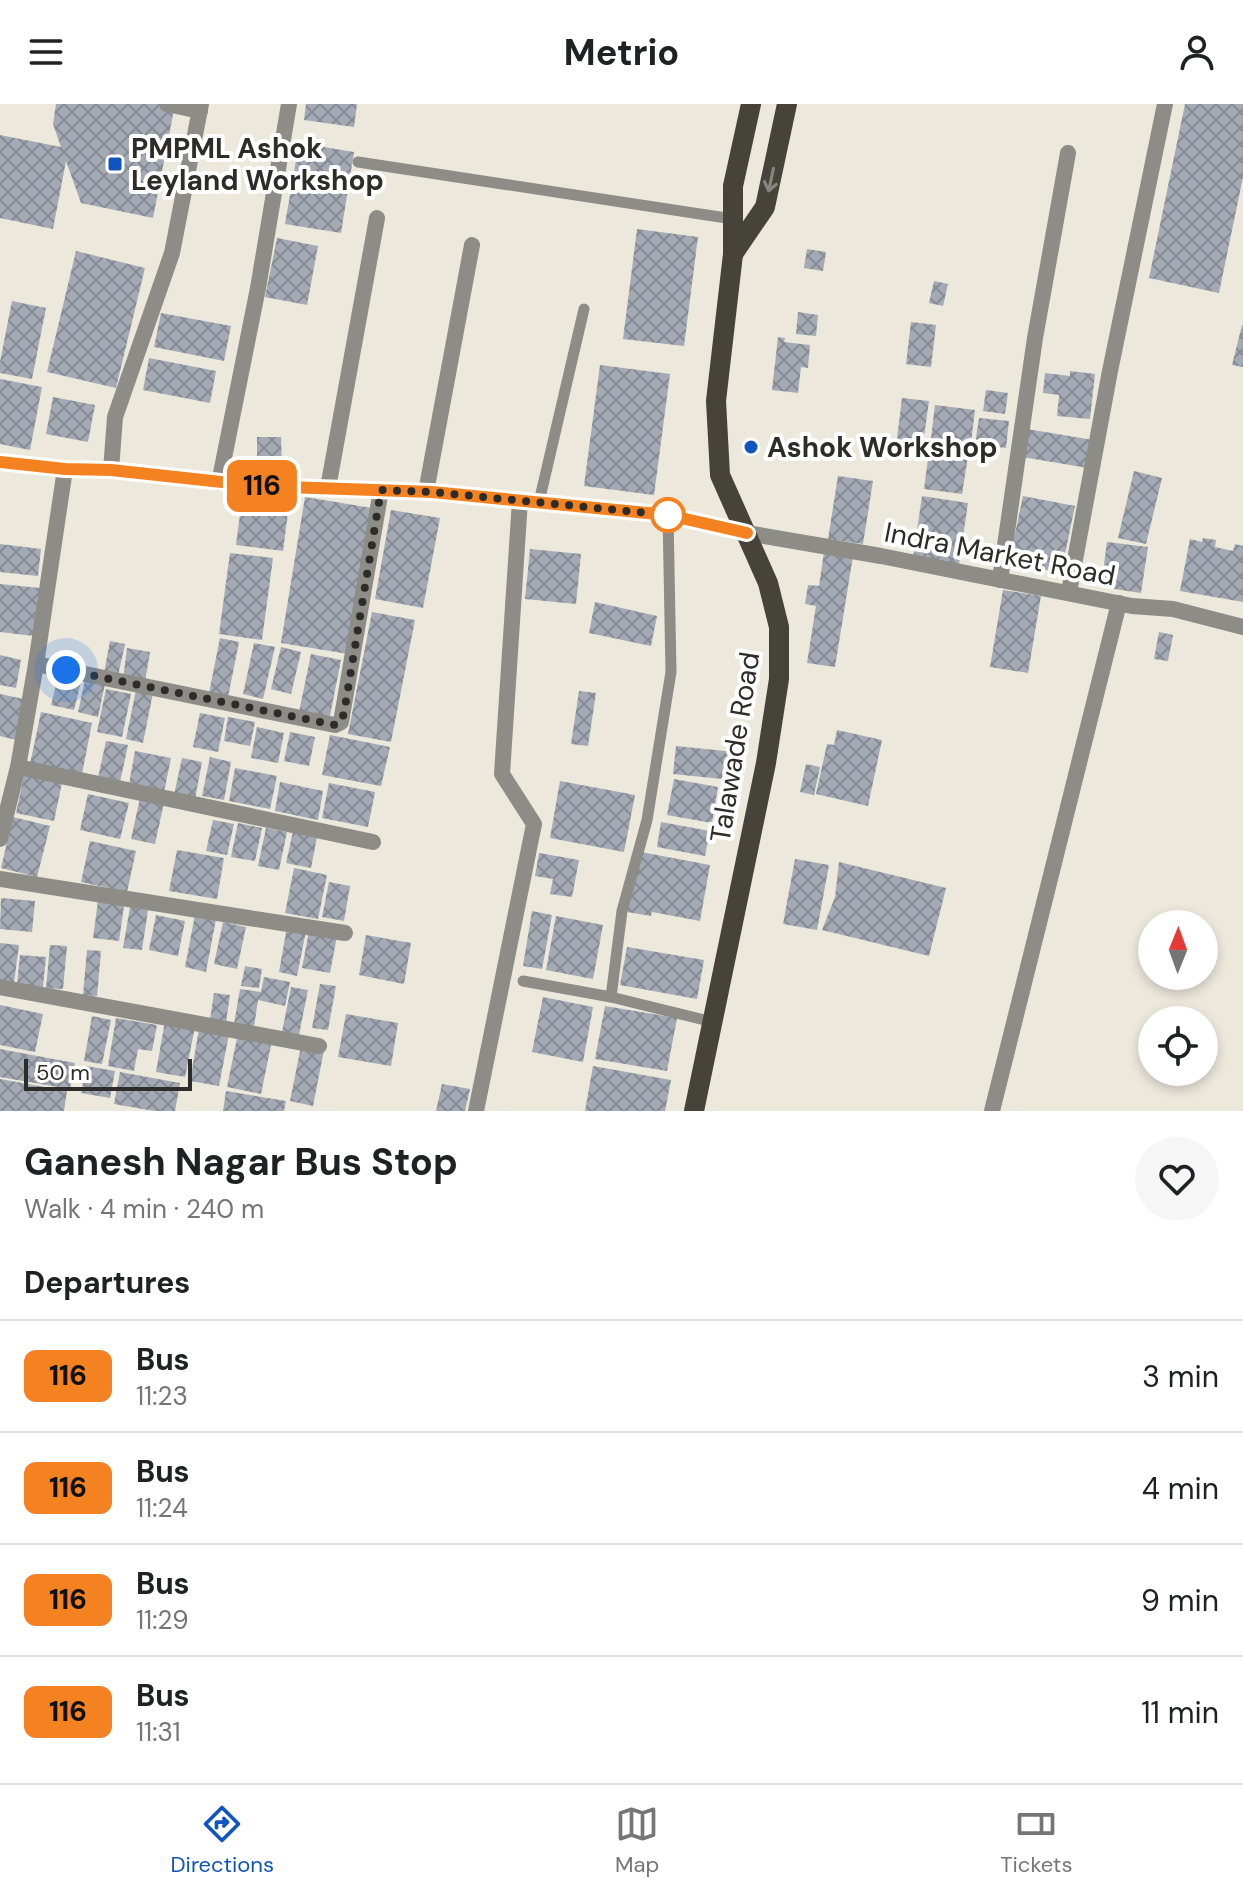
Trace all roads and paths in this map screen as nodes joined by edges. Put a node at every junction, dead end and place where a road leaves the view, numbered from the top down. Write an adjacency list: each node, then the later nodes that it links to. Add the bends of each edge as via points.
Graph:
1 (167, 104): 6 (street)
2 (289, 104): 17 (street)
3 (751, 104): 10 (main road, Talawade Road, via 733,186)
4 (787, 104): 12 (main road, Talawade Road, one-way to 12, via 765,207)
5 (1165, 104): 26 (street)
6 (200, 108): 16 (street, via 172,253 115,417)
7 (1068, 153): 25 (street)
8 (358, 162): 10 (lane)
9 (377, 218): 18 (street)
10 (733, 219): 12 (main road, Talawade Road)
11 (472, 245): 20 (street)
12 (733, 254): 24 (main road, Talawade Road, via 716,401 720,475)
13 (584, 309): 22 (lane)
14 (0, 462): 15 (street, Indra Market Road)
15 (65, 469): 16 (street, Indra Market Road); 29 (street)
16 (111, 470): 17 (street, Indra Market Road)
17 (219, 483): 18 (street, Indra Market Road)
18 (328, 488): 19 (street, Indra Market Road)
19 (381, 490): 20 (street, Indra Market Road); 29 (street, via 341,722 335,725)
20 (426, 492): 21 (street, Indra Market Road)
21 (520, 500): 22 (street, Indra Market Road); 40 (street, via 502,774 534,824)
22 (539, 502): 23 (street, Indra Market Road)
23 (668, 515): 24 (street, Indra Market Road); 37 (lane, via 671,672 647,820 622,911)
24 (747, 533): 25 (street, Indra Market Road); 38 (main road, Talawade Road, via 779,627 779,679)
25 (1000, 580): 26 (street, Indra Market Road)
26 (1069, 592): 27 (street, Indra Market Road)
27 (1119, 603): 28 (street, Indra Market Road, via 1173,609); 42 (street)
28 (1243, 627)
29 (36, 664): 30 (street)
30 (18, 767): 31 (street); 32 (street)
31 (0, 839)
32 (373, 842)
33 (0, 879): 34 (street)
34 (345, 933)
35 (523, 981): 37 (lane)
36 (0, 987): 39 (street)
37 (611, 997): 38 (lane)
38 (713, 1022): 41 (main road, Talawade Road)
39 (319, 1046)
40 (476, 1111)
41 (694, 1111)
42 (992, 1111)

